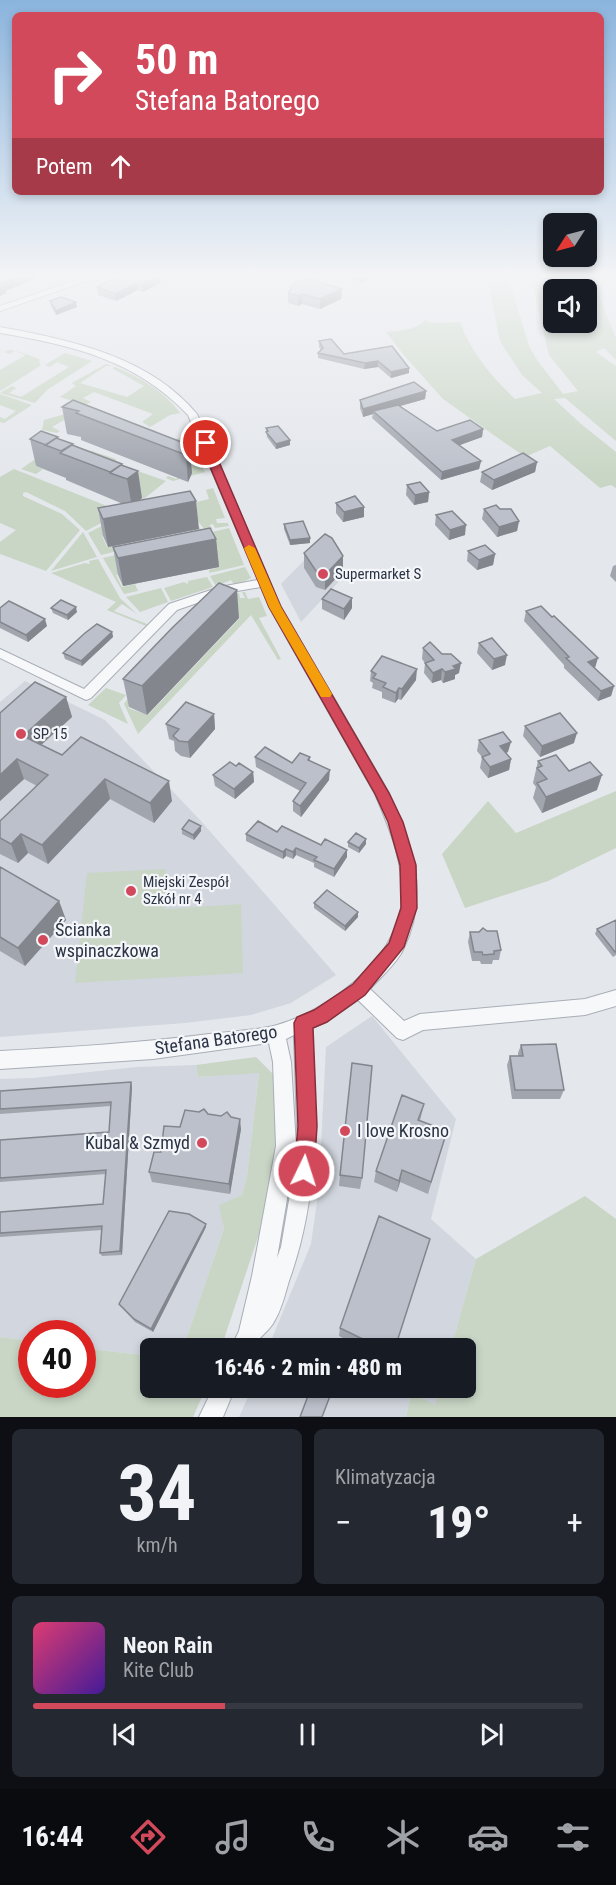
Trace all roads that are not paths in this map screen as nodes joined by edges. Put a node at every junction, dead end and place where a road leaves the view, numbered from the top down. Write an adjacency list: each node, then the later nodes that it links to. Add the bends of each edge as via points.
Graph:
1 (55, 342): 2 (street, Stefana Batorego, via 144,373 178,398 192,414)
2 (264, 583): 3 (street, via 224,590 172,607 87,695); 4 (street, Stefana Batorego, via 382,793 408,865 409,908 396,947)
3 (0, 653)
4 (359, 990): 5 (street, via 403,1032 420,1022 585,1007); 6 (street, Stefana Batorego)
5 (616, 998)
6 (303, 1023): 7 (street, Stefana Batorego); 10 (street, via 307,1126 291,1246 267,1314)
7 (276, 1034): 8 (street, Stefana Batorego, via 153,1050); 9 (street, via 282,1062 286,1146 263,1276)
8 (0, 1059)
9 (246, 1338)
10 (247, 1338)
11 (220, 1398): 12 (street)
12 (211, 1417)

